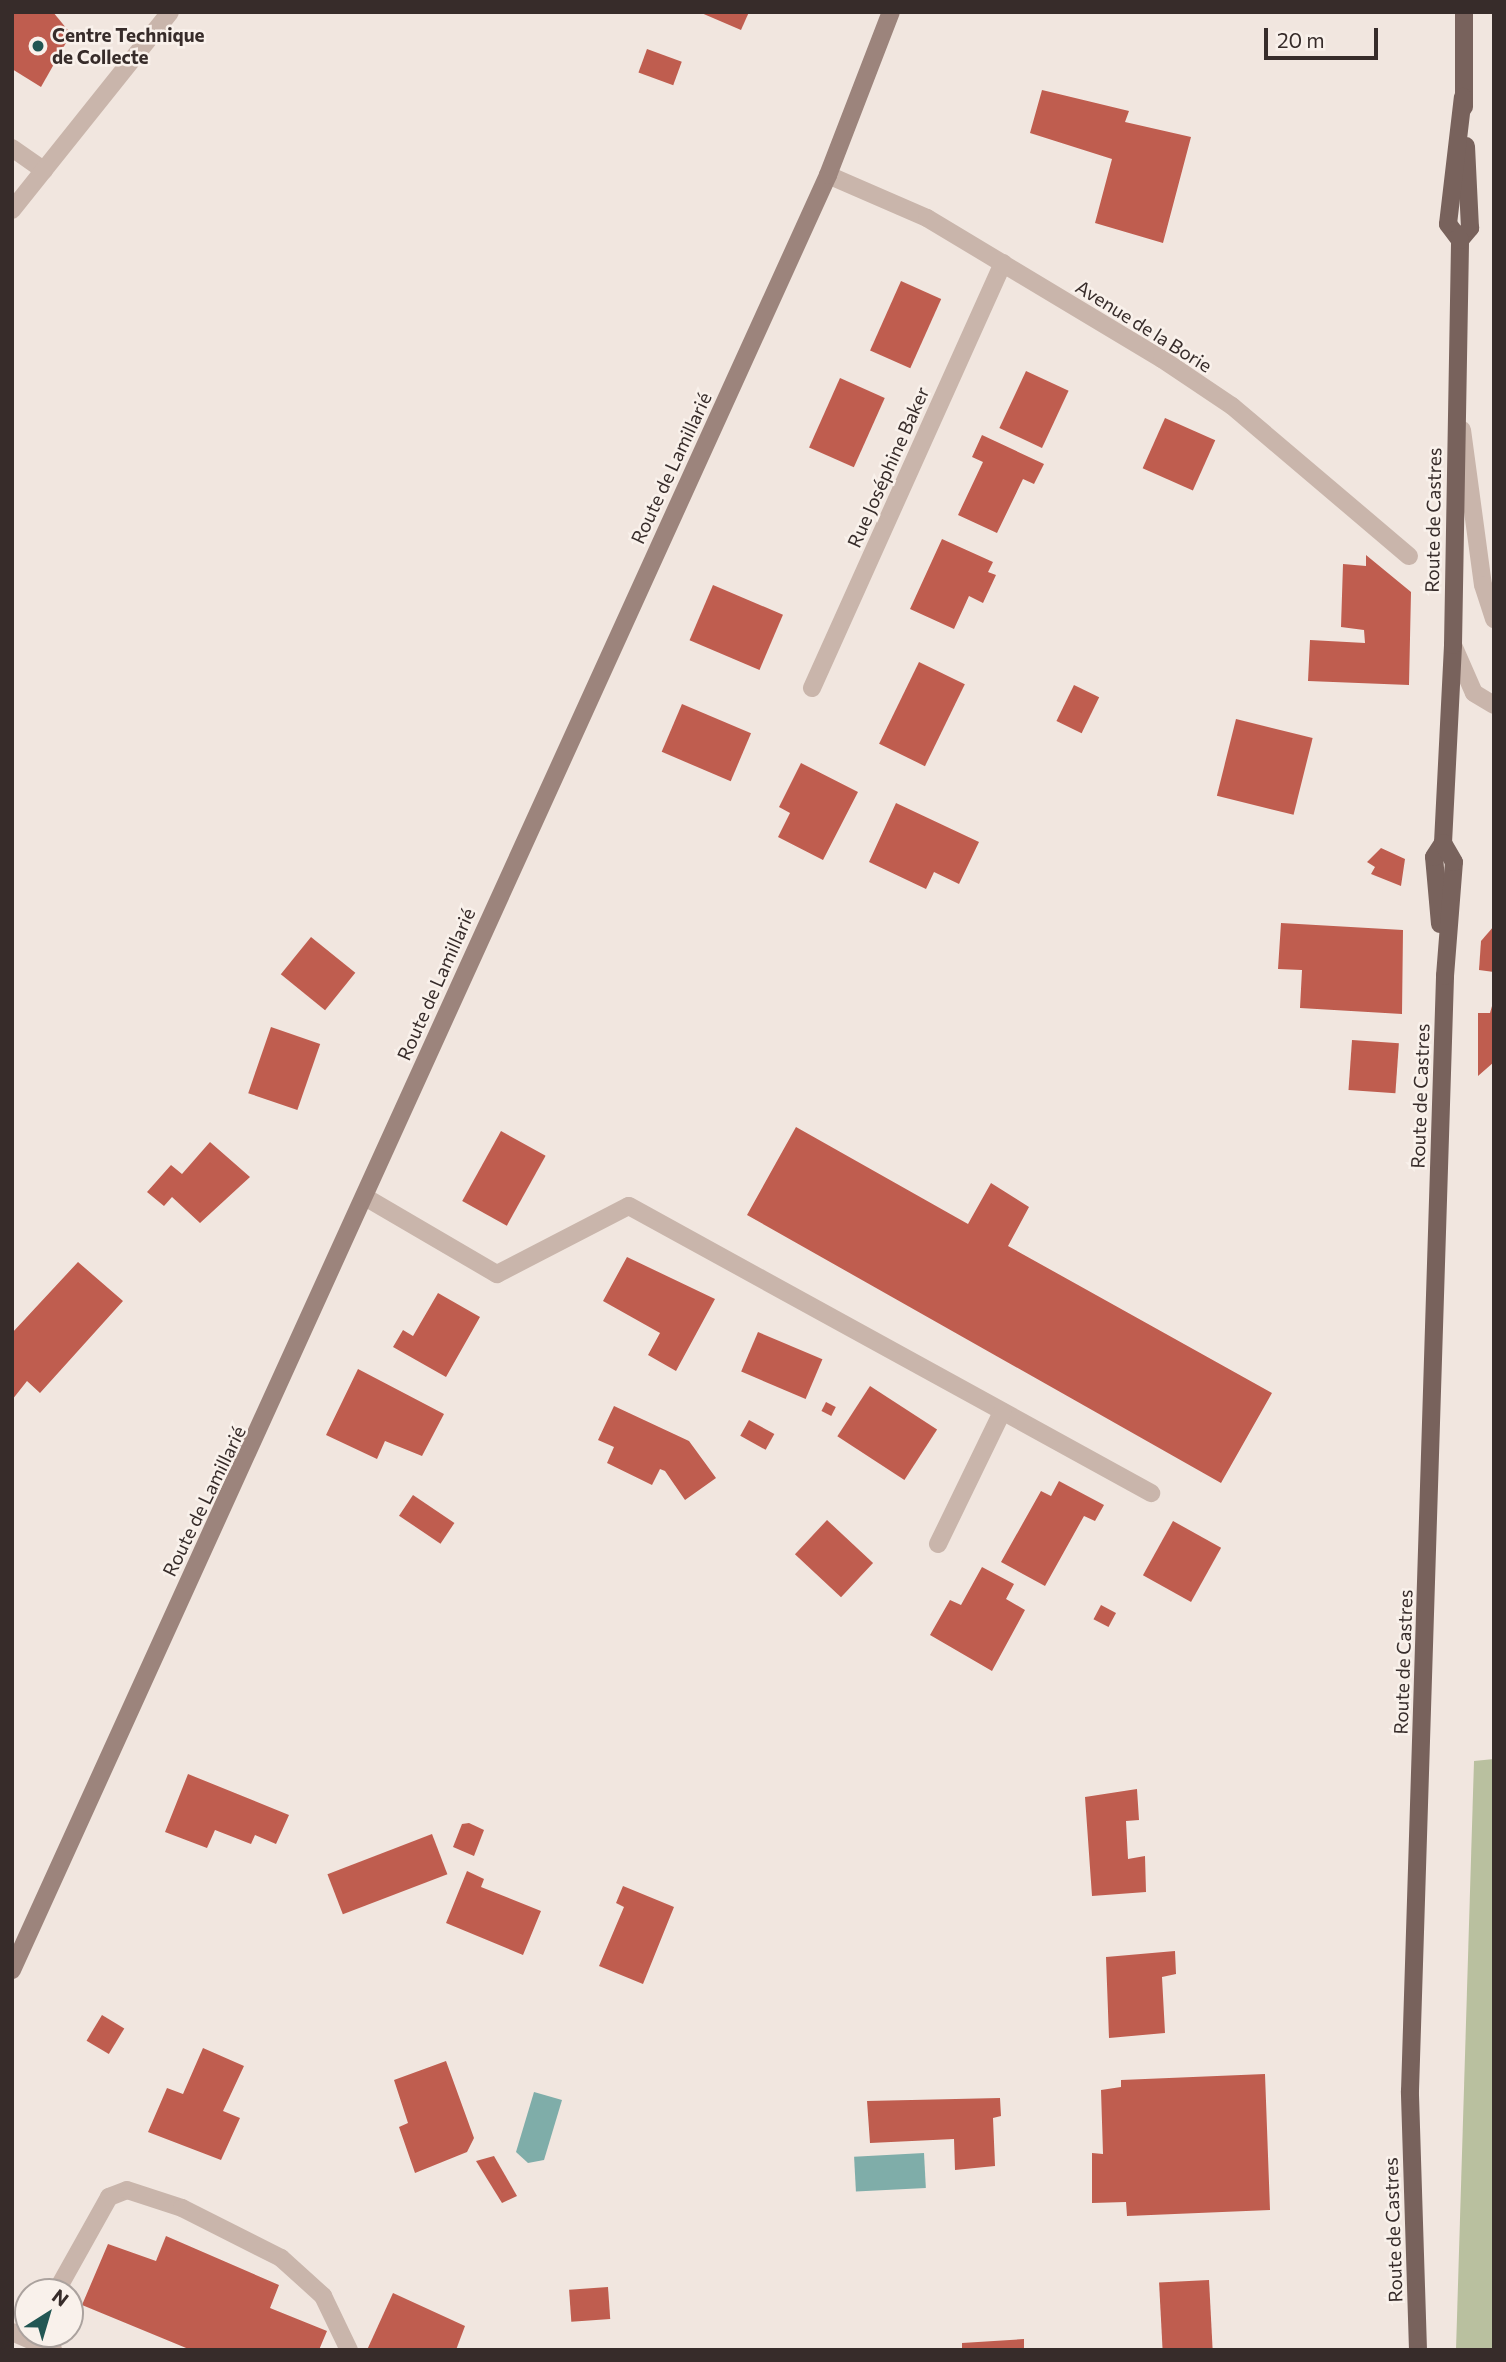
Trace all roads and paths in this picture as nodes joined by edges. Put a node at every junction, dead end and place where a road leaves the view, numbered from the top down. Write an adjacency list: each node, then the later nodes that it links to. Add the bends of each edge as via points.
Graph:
1 (170, 12): 5 (street)
2 (891, 12): 6 (main road, Route de Lamillarié)
3 (1464, 12): 9 (main road, Route de Castres, via 1470,228 1460,240)
4 (12, 148): 5 (street)
5 (44, 170): 7 (street)
6 (828, 175): 8 (street, Avenue de la Borie, via 891,200); 15 (main road, Route de Lamillarié)
7 (12, 210)
8 (1003, 263): 10 (street, Avenue de la Borie, via 1232,406); 13 (street, Rue Joséphine Baker)
9 (1455, 380): 11 (street, via 1483,585); 12 (main road, Route de Castres)
10 (1409, 556)
11 (1494, 619)
12 (1453, 645): 14 (street, via 1474,693); 22 (main road, Route de Castres, via 1443,843 1434,857 1445,976 1410,2091)
13 (812, 688)
14 (1494, 705)
15 (365, 1197): 16 (street, via 497,1274 629,1206); 19 (main road, Route de Lamillarié)
16 (1002, 1412): 17 (street); 18 (street)
17 (1151, 1493)
18 (938, 1544)
19 (12, 1969)
20 (64, 2278): 21 (street, via 109,2197 127,2190 182,2208 281,2258 323,2296)
21 (349, 2350)
22 (1418, 2350)

